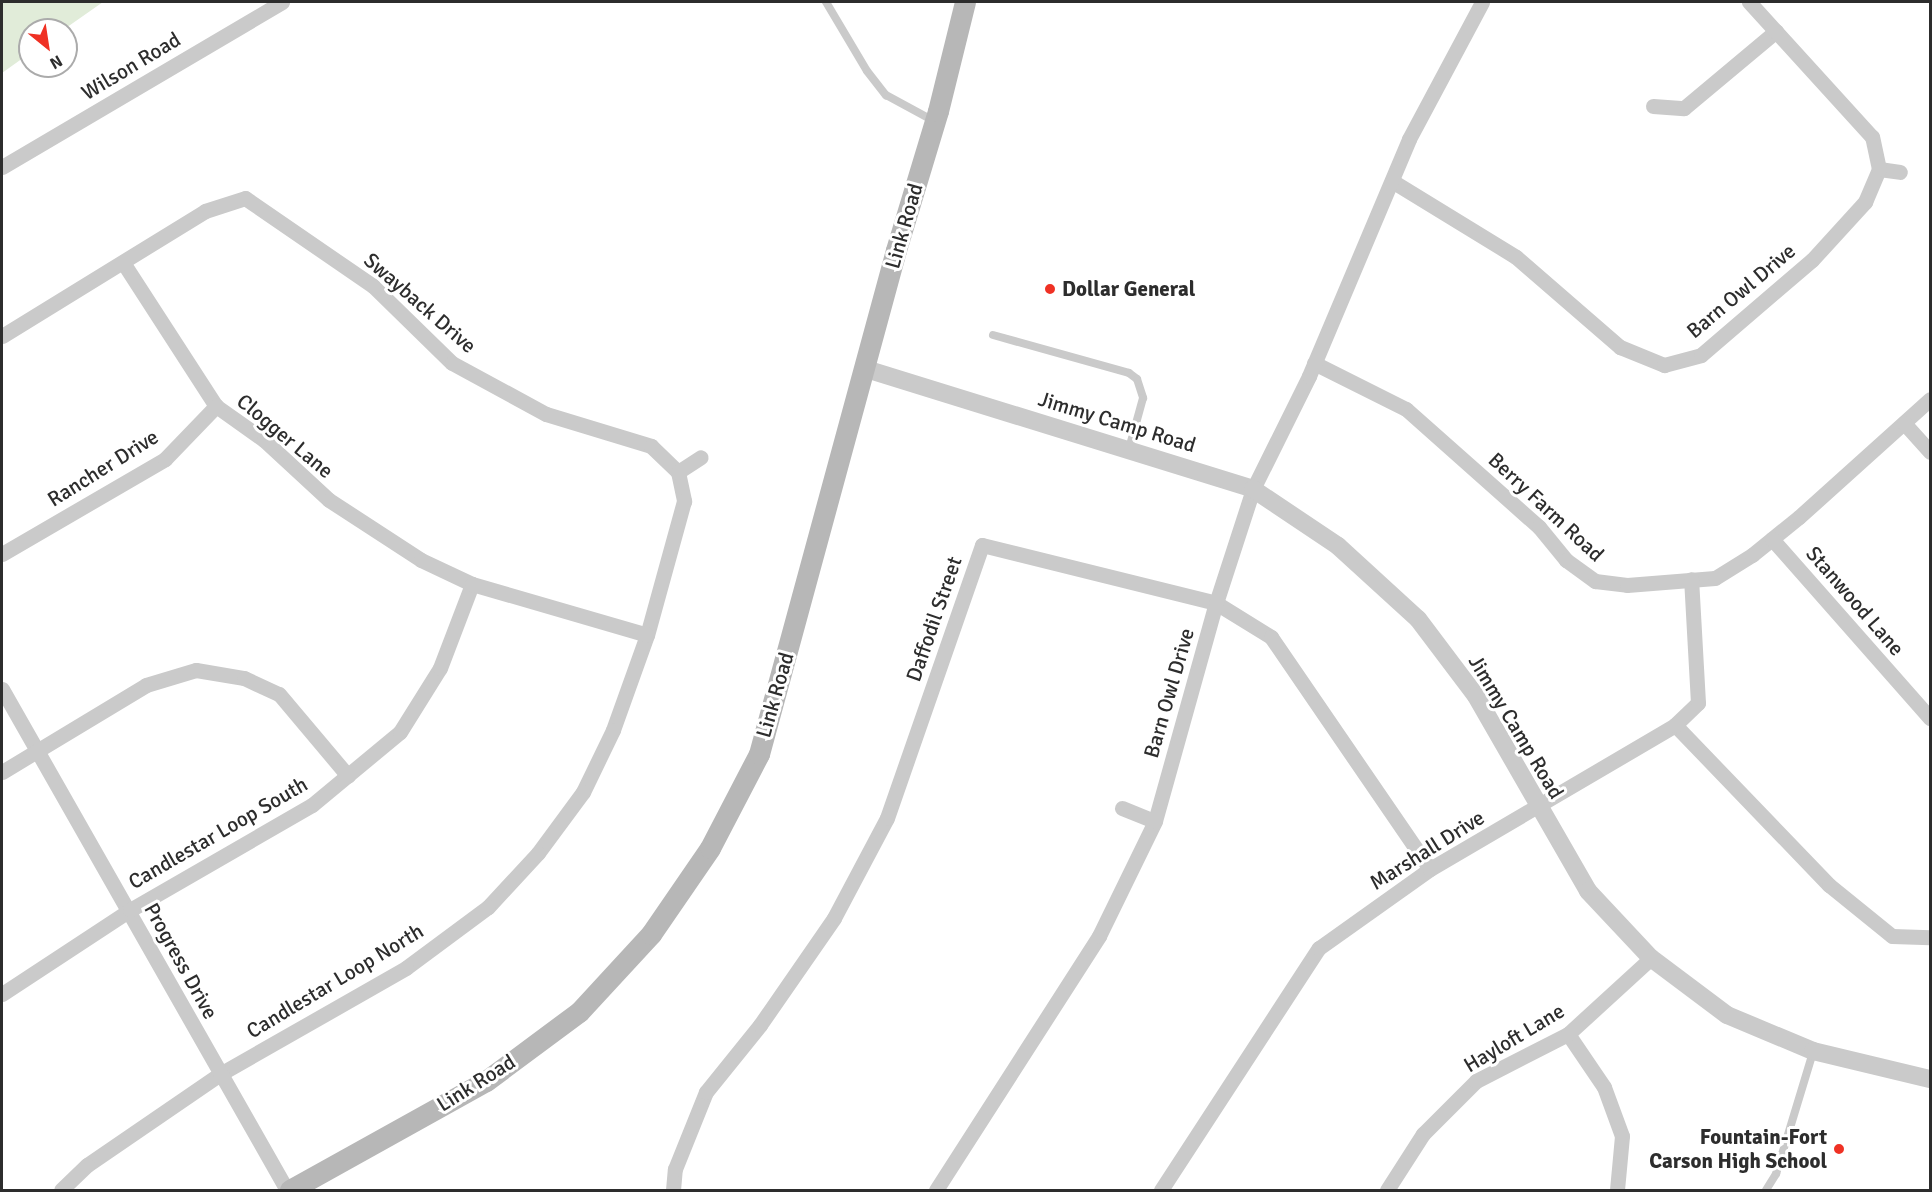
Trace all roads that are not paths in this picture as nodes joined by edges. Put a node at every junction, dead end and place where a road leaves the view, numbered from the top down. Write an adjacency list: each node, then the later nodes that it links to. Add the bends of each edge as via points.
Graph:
1 (282, 2): 6 (street, Wilson Road)
2 (826, 2): 9 (lane, via 886,95)
3 (965, 2): 9 (main road, Link Road)
4 (1482, 2): 13 (street, Barn Owl Drive)
5 (1749, 2): 7 (street)
6 (266, 6): 10 (street, Wilson Road)
7 (1776, 31): 8 (street, via 1684,108); 11 (street, via 1872,137)
8 (1653, 106)
9 (935, 121): 18 (main road, Link Road)
10 (2, 167)
11 (1878, 169): 12 (street); 13 (street, Barn Owl Drive, via 1865,202 1812,260 1701,355 1664,365 1620,347 1516,257)
12 (1900, 172)
13 (1392, 181): 17 (street, Barn Owl Drive)
14 (124, 264): 16 (street); 20 (street, Clogger Lane); 25 (street, Swayback Drive, via 205,211 245,198 373,286 452,363 546,414 651,446)
15 (993, 335): 22 (lane, via 1129,373 1137,379 1143,398)
16 (2, 336)
17 (1314, 363): 26 (street, Barn Owl Drive); 29 (street, Berry Farm Road, via 1406,409 1539,527 1566,560 1595,581 1627,585)
18 (866, 369): 22 (street, Jimmy Camp Road); 52 (main road, Link Road, via 759,754 710,848 651,934 579,1012 486,1081)
19 (1930, 399): 21 (street, Berry Farm Road)
20 (216, 406): 28 (street, Rancher Drive, via 165,459); 30 (street, Clogger Lane, via 264,440 329,500 421,560)
21 (1904, 423): 23 (street); 27 (street, Berry Farm Road)
22 (1129, 449): 26 (street, Jimmy Camp Road)
23 (1930, 452)
24 (701, 458): 25 (street)
25 (678, 472): 32 (street, via 684,501)
26 (1253, 489): 31 (street, Barn Owl Drive); 39 (street, Jimmy Camp Road, via 1338,546 1418,619 1476,696)
27 (1772, 539): 29 (street, Berry Farm Road, via 1715,578); 34 (street, Stanwood Lane)
28 (2, 554)
29 (1691, 579): 35 (street, Marshall Drive, via 1698,703)
30 (472, 584): 32 (street); 38 (street, Candlestar Loop South, via 440,668 400,732)
31 (1216, 603): 41 (street, Barn Owl Drive); 42 (street, Daffodil Street, via 1271,637); 53 (street, Daffodil Street, via 982,544 887,818 834,918 760,1025 706,1092 675,1169)
32 (647, 635): 49 (street, Candlestar Loop North, via 613,730 583,792 538,852 488,907 406,968)
33 (2, 689): 36 (street, Progress Drive)
34 (1930, 718)
35 (1675, 725): 39 (street, Marshall Drive); 44 (street, via 1829,885 1892,936)
36 (38, 748): 37 (street); 38 (street, via 146,685 196,670 244,678 279,694); 43 (street, Progress Drive)
37 (2, 772)
38 (348, 776): 43 (street, Candlestar Loop South, via 312,805)
39 (1539, 807): 42 (street, Marshall Drive); 45 (street, Jimmy Camp Road, via 1588,891)
40 (1122, 808): 41 (street)
41 (1155, 821): 54 (street, Barn Owl Drive, via 1099,936)
42 (1430, 869): 55 (street, Marshall Drive, via 1319,948)
43 (130, 910): 46 (street, Candlestar Loop South); 49 (street, Progress Drive)
44 (1930, 937)
45 (1651, 958): 47 (street, Hayloft Lane); 48 (street, Jimmy Camp Road, via 1727,1015)
46 (2, 994)
47 (1569, 1034): 56 (street, Hayloft Lane, via 1476,1081 1423,1134); 57 (street, via 1604,1088 1622,1136)
48 (1814, 1051): 50 (street, Jimmy Camp Road); 58 (lane, via 1776,1174)
49 (220, 1074): 51 (street, Candlestar Loop North, via 87,1165); 52 (street, Progress Drive)
50 (1930, 1078)
51 (61, 1191)
52 (288, 1191)
53 (673, 1191)
54 (936, 1191)
55 (1161, 1191)
56 (1387, 1191)
57 (1617, 1191)
58 (1766, 1191)

